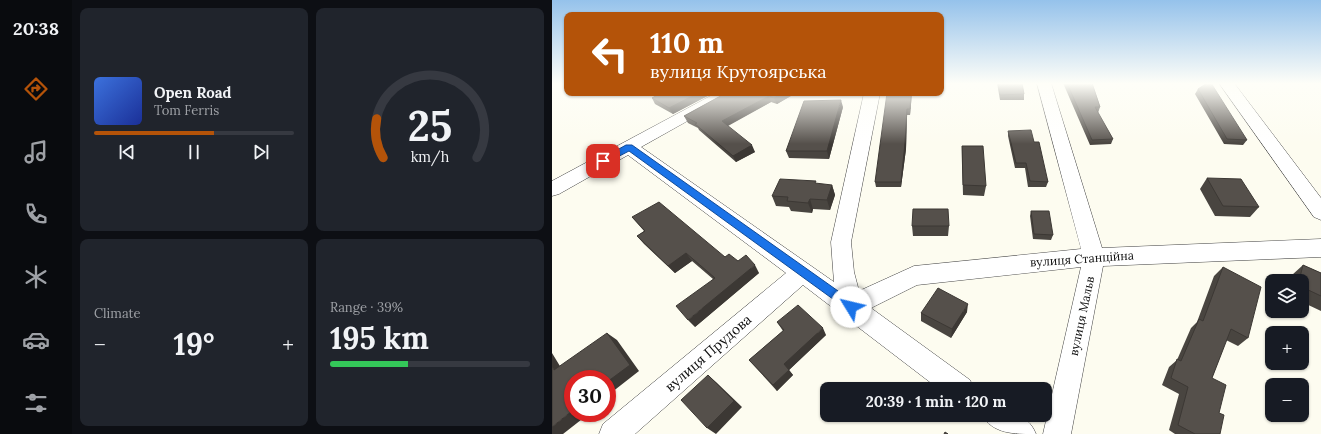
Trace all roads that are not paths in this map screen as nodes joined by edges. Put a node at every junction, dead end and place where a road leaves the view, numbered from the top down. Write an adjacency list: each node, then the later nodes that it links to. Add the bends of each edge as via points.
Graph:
1 (708, 103): 5 (street)
2 (870, 103): 11 (street, via 841,242 843,272)
3 (1050, 103): 9 (street, вулиця Мальв)
4 (1241, 103): 7 (street)
5 (629, 147): 6 (street); 10 (street)
6 (552, 189)
7 (1321, 212)
8 (1321, 248): 9 (street, вулиця Станційна)
9 (1094, 257): 11 (street, вулиця Станційна, via 914,276); 16 (street, вулиця Мальв)
10 (803, 272): 11 (street); 14 (street, вулиця Прудова)
11 (851, 307): 12 (street)
12 (953, 382)
13 (1006, 422): 15 (street)
14 (613, 434)
15 (1022, 434)
16 (1057, 434)

